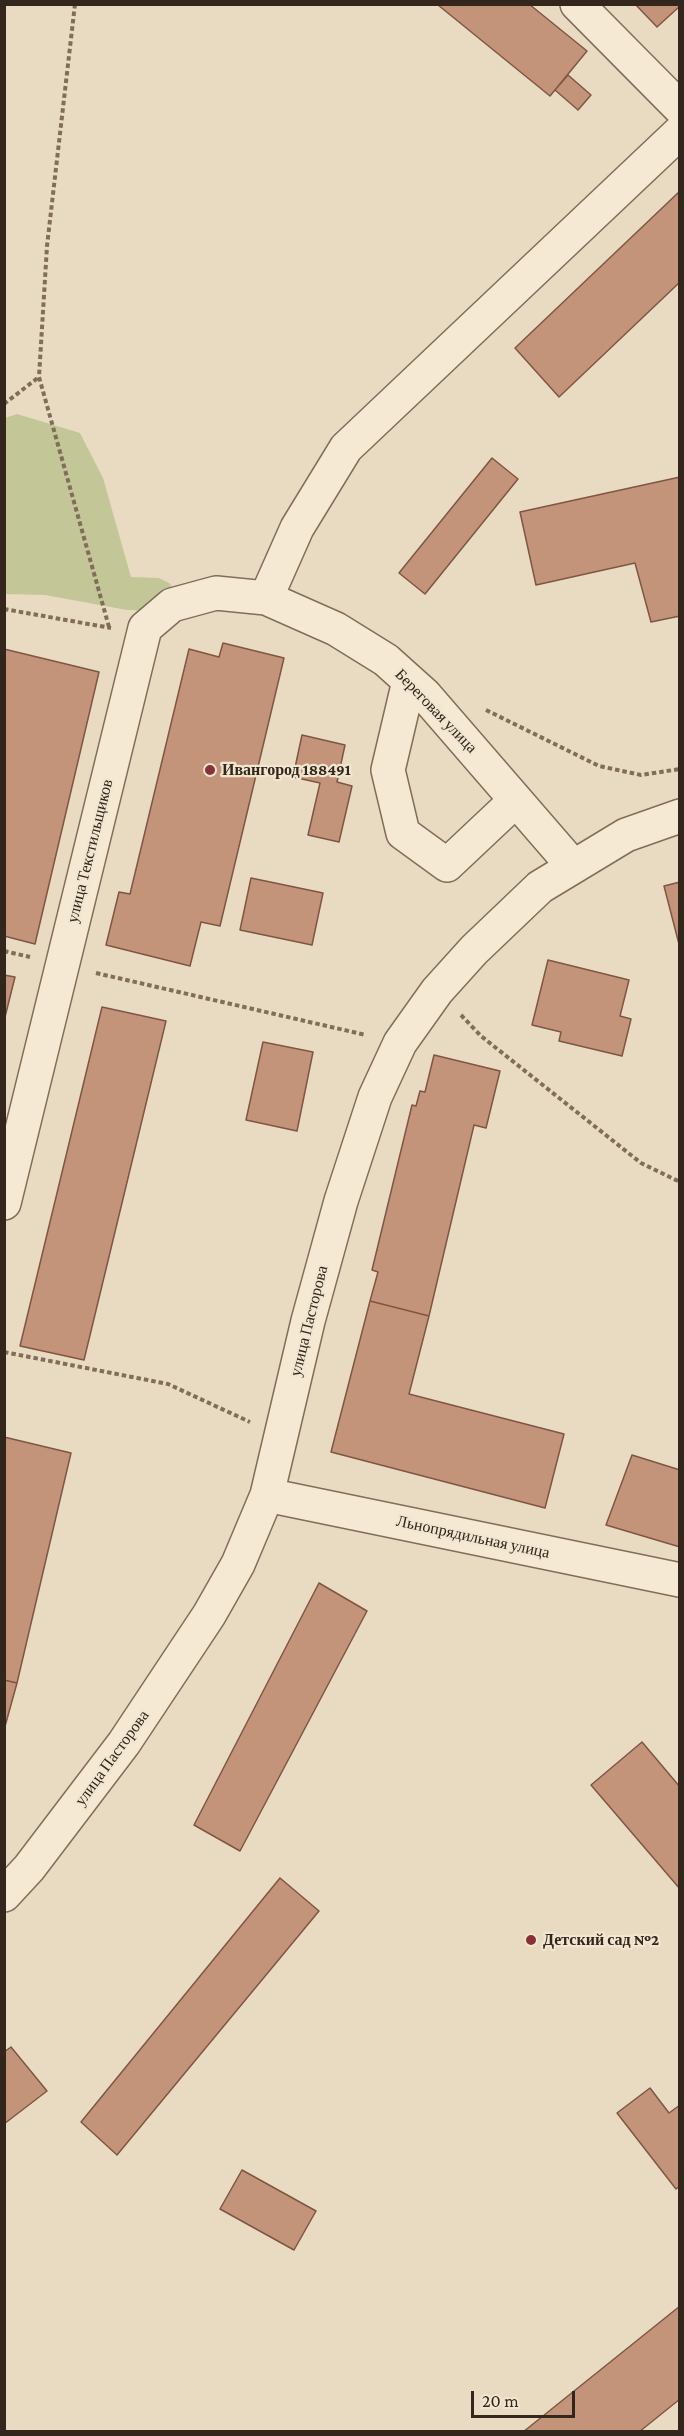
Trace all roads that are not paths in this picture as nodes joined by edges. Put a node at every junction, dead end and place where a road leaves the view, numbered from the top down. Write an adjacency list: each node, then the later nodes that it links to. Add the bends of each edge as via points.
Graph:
1 (577, 4): 2 (street)
2 (680, 108)
3 (680, 132): 4 (street, via 346,448 297,528)
4 (266, 598): 5 (street, Береговая улица, via 336,629 386,660); 9 (street, улица Текстильщиков, via 216,593 172,605 144,628)
5 (409, 681): 6 (street, Береговая улица); 6 (street, via 388,770 404,833 447,866)
6 (516, 800): 8 (street, Береговая улица)
7 (680, 816): 8 (street, улица Пасторова, via 627,835)
8 (573, 866): 10 (street, улица Пасторова, via 540,887 474,950 400,1043 375,1097 341,1201)
9 (4, 1203)
10 (267, 1495): 11 (street, Льнопрядильная улица); 12 (street, улица Пасторова, via 238,1564 209,1615 124,1743)
11 (680, 1580)
12 (4, 1895)

